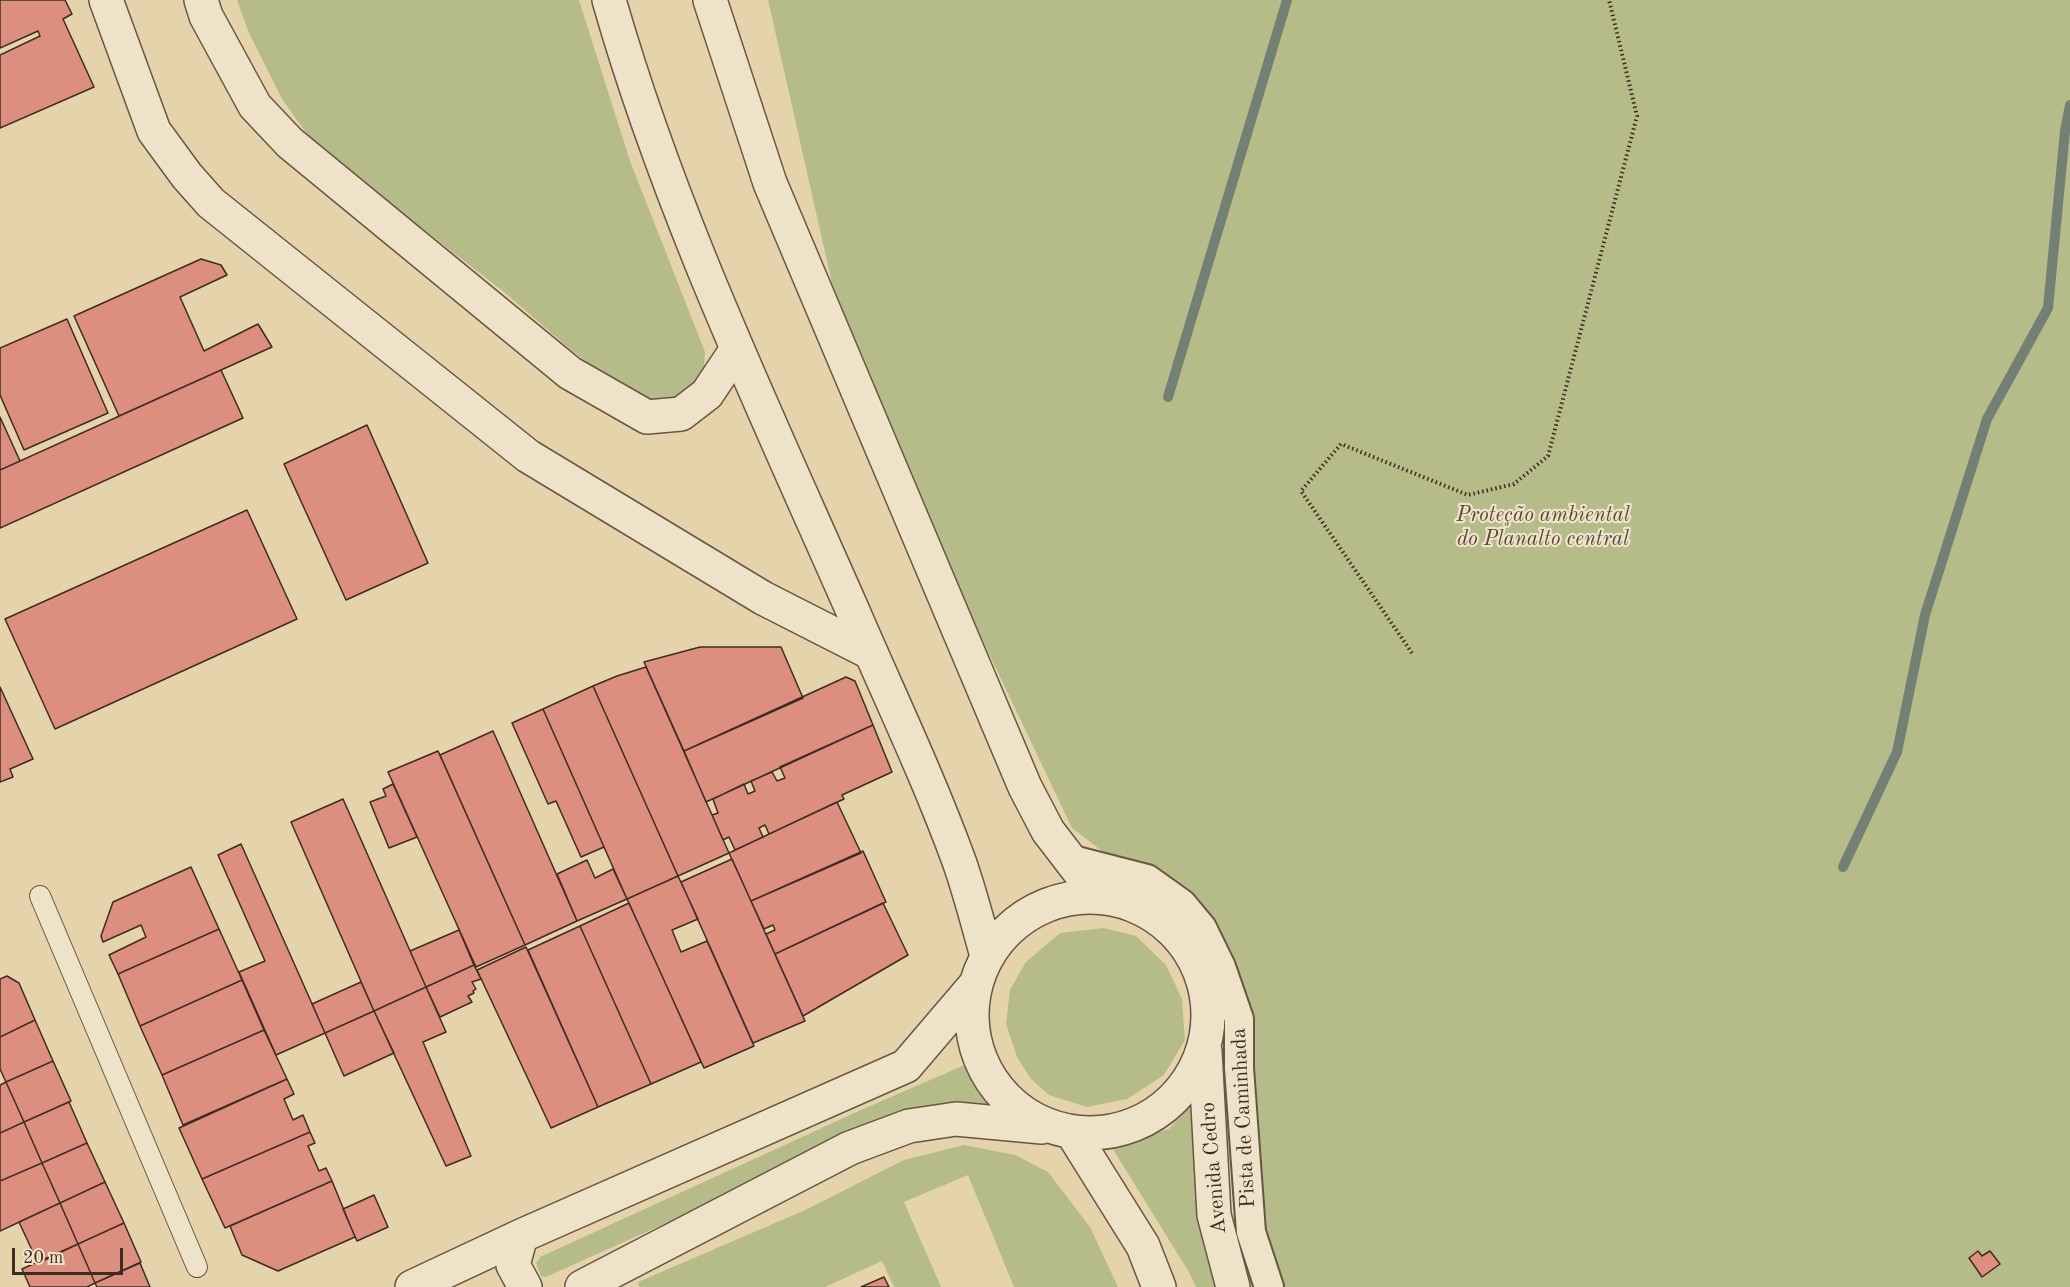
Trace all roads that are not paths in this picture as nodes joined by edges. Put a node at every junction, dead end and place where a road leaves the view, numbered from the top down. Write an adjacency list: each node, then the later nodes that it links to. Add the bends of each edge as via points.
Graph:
1 (106, 0): 6 (street, via 153,131 211,203 528,456 763,598)
2 (201, 0): 5 (street, via 255,106 290,143 570,373 647,417 681,414 707,394)
3 (609, 0): 5 (street, via 664,171)
4 (710, 0): 7 (street, via 770,183 1025,787 1048,831)
5 (737, 349): 6 (street)
6 (871, 653): 10 (street, via 956,853)
7 (1069, 859): 9 (street); 21 (street, Pista de Caminhada, via 1147,879 1182,904 1202,928 1221,967 1239,1019 1251,1232)
8 (40, 896): 14 (lane)
9 (1098, 896): 10 (street, via 1065,899 1034,910 1007,929); 11 (street, via 1133,904 1163,921 1188,947 1204,979 1209,1014)
10 (981, 970): 12 (street, via 972,1019 978,1055 995,1087 1020,1112); 13 (street, via 906,1066)
11 (1205, 1048): 12 (street, via 1186,1087 1155,1116 1116,1132); 20 (street, Avenida Cedro, via 1214,1215)
12 (1062, 1131): 18 (street, via 956,1119 909,1126 850,1148); 19 (street, via 1143,1246)
13 (521, 1236): 15 (street); 17 (street, via 513,1265)
14 (196, 1267)
15 (416, 1285): 16 (street, via 447,1281)
16 (454, 1287)
17 (525, 1287)
18 (582, 1287)
19 (1159, 1287)
20 (1233, 1287)
21 (1269, 1287)

